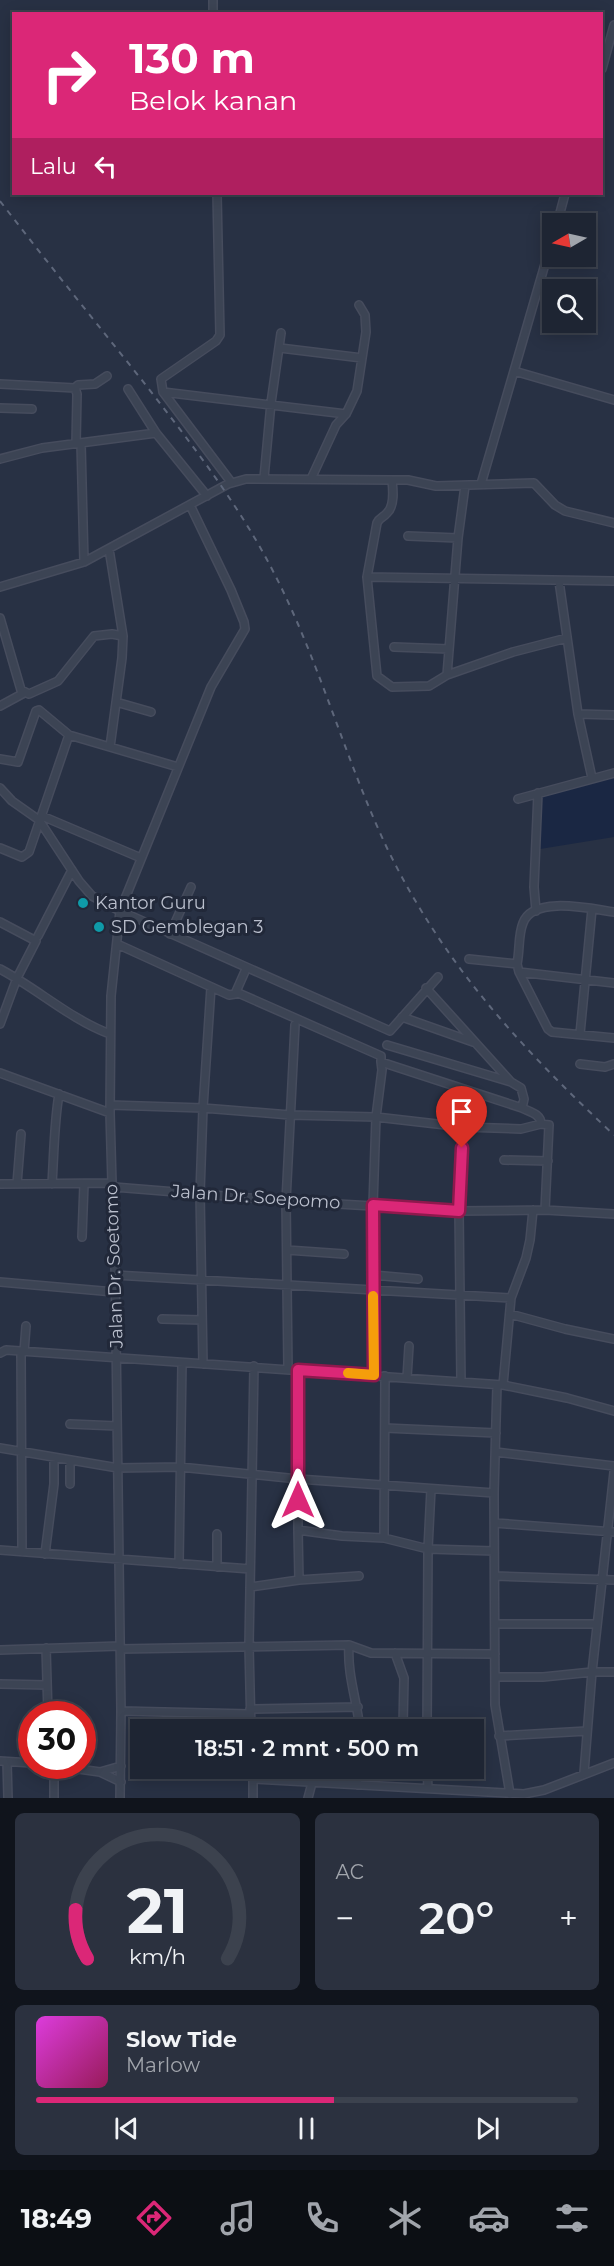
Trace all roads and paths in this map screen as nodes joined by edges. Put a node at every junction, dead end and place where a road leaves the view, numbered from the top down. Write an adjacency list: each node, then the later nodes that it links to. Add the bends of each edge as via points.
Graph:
1 (614, 25): 2 (street)
2 (603, 65)
3 (217, 195): 16 (street, via 220,334 216,341 161,380)
4 (566, 195): 5 (street)
5 (560, 213)
6 (544, 267): 11 (street)
7 (359, 305): 10 (street, via 365,315 366,332)
8 (281, 333): 9 (street)
9 (280, 348): 10 (street); 18 (street)
10 (362, 358): 21 (street, via 357,391)
11 (514, 371): 17 (street); 29 (street)
12 (107, 376): 14 (street, via 95,384)
13 (0, 384): 14 (street)
14 (75, 388): 23 (street)
15 (128, 389): 22 (street)
16 (163, 392): 18 (street); 28 (street)
17 (614, 400)
18 (271, 403): 21 (street); 25 (street)
19 (0, 408): 20 (street)
20 (33, 410)
21 (346, 414): 26 (street, via 336,425)
22 (156, 433): 23 (street); 31 (street)
23 (78, 444): 24 (street); 37 (street)
24 (0, 459)
25 (264, 478): 26 (street); 28 (street)
26 (311, 479): 27 (street)
27 (392, 480): 30 (street); 38 (street, via 390,509 378,519)
28 (231, 482): 31 (street)
29 (481, 484): 30 (street); 33 (street, via 534,483 566,511)
30 (465, 486): 35 (street)
31 (207, 496): 32 (street)
32 (190, 505): 36 (street); 59 (street, Jalan Dr. Soetomo, via 231,590 245,629 211,687)
33 (614, 523)
34 (408, 536): 35 (street)
35 (458, 538): 39 (street)
36 (109, 549): 37 (street); 44 (street)
37 (84, 562): 42 (street)
38 (368, 577): 39 (street); 49 (street, via 377,676 392,687 429,686)
39 (455, 578): 40 (street); 48 (street)
40 (559, 581): 41 (street); 45 (street)
41 (614, 581)
42 (0, 587)
43 (0, 618): 46 (street)
44 (123, 636): 50 (street, via 94,636 58,681 33,694); 51 (street)
45 (567, 638): 49 (street); 54 (street)
46 (4, 643): 50 (street)
47 (394, 647): 48 (street)
48 (449, 649): 49 (street)
49 (447, 675)
50 (24, 693): 52 (street)
51 (116, 702): 53 (street); 57 (street)
52 (0, 706)
53 (151, 712)
54 (578, 714): 55 (street); 61 (street)
55 (614, 716)
56 (69, 735): 57 (street); 58 (street, via 42,710 37,710 18,762); 65 (street)
57 (110, 747): 59 (street)
58 (0, 759)
59 (178, 767): 67 (street, Jalan Dr. Soetomo)
60 (614, 773): 61 (street)
61 (592, 778): 63 (street)
62 (0, 788): 65 (street, via 12,801)
63 (538, 793): 64 (street); 72 (street)
64 (518, 799)
65 (41, 818): 66 (street, via 27,855 18,856); 67 (street); 68 (street)
66 (0, 848)
67 (141, 858): 71 (street, Jalan Dr. Soetomo)
68 (72, 870): 71 (street, via 96,899); 76 (street)
69 (191, 886): 75 (street)
70 (592, 909): 72 (street, via 560,905); 73 (street); 84 (street)
71 (120, 911): 75 (street); 77 (street, Jalan Dr. Soetomo)
72 (536, 911): 79 (street, via 524,920)
73 (614, 912)
74 (0, 922): 83 (street, via 36,941)
75 (170, 934): 81 (street)
76 (38, 936)
77 (117, 944): 86 (street); 93 (street, Jalan Dr. Soetomo, via 111,981)
78 (469, 959): 79 (street)
79 (518, 968): 84 (street); 94 (street, via 548,1029)
80 (0, 969): 83 (street)
81 (246, 969): 88 (street); 92 (street)
82 (438, 976): 87 (street)
83 (17, 978): 90 (street); 93 (street, via 91,1027)
84 (587, 981): 85 (street); 94 (street)
85 (614, 983)
86 (211, 987): 88 (street, via 229,995); 104 (street)
87 (426, 988): 89 (street); 96 (street)
88 (236, 992): 98 (street)
89 (402, 1017): 92 (street); 96 (street)
90 (0, 1024)
91 (295, 1025): 107 (street)
92 (390, 1031): 97 (street)
93 (110, 1034): 106 (street, Jalan Dr. Soetomo)
94 (580, 1034): 95 (street)
95 (614, 1038)
96 (476, 1042): 102 (street)
97 (387, 1045): 98 (street); 102 (street)
98 (381, 1059): 105 (street); 108 (street)
99 (580, 1064): 100 (street)
100 (614, 1064)
101 (0, 1072): 103 (street)
102 (511, 1082): 105 (street, via 523,1091)
103 (59, 1094): 106 (street); 116 (street)
104 (203, 1108): 106 (street); 107 (street); 119 (street)
105 (522, 1108): 109 (street, via 536,1115)
106 (110, 1109): 118 (street, Jalan Dr. Soetomo)
107 (290, 1115): 108 (street); 120 (street)
108 (376, 1117): 110 (street); 121 (street)
109 (541, 1124): 110 (street, via 521,1129); 113 (street, via 549,1125)
110 (463, 1127): 124 (street)
111 (21, 1134): 115 (street)
112 (504, 1160): 113 (street)
113 (548, 1161): 123 (street)
114 (0, 1184): 115 (street, Jalan Dr. Soepomo)
115 (17, 1184): 116 (street, Jalan Dr. Soepomo)
116 (52, 1184): 117 (street, Jalan Dr. Soepomo)
117 (84, 1184): 118 (street, Jalan Dr. Soepomo); 126 (street)
118 (113, 1185): 119 (street, Jalan Dr. Soepomo); 129 (street, Jalan Dr. Soetomo)
119 (200, 1193): 120 (street, Jalan Dr. Soepomo); 131 (street)
120 (286, 1201): 121 (street, Jalan Dr. Soepomo); 127 (street)
121 (373, 1205): 124 (street, Jalan Dr. Soepomo); 130 (street)
122 (533, 1210): 123 (street, Jalan Dr. Soepomo); 124 (street, Jalan Dr. Soepomo); 138 (street, via 526,1258)
123 (545, 1210): 125 (street, Jalan Dr. Soepomo)
124 (459, 1211): 137 (street)
125 (614, 1214)
126 (82, 1237)
127 (287, 1250): 128 (street); 134 (street)
128 (344, 1254)
129 (115, 1275): 131 (street); 136 (street, Jalan Dr. Soetomo)
130 (373, 1275): 132 (street); 135 (street)
131 (201, 1279): 134 (street); 141 (street)
132 (418, 1279)
133 (0, 1282): 136 (street)
134 (288, 1283): 135 (street); 151 (street)
135 (373, 1290): 137 (street); 153 (street)
136 (114, 1292): 147 (street, Jalan Dr. Soetomo)
137 (460, 1296): 138 (street); 156 (street)
138 (511, 1298): 139 (street)
139 (510, 1314): 143 (street); 157 (street)
140 (162, 1319): 141 (street)
141 (202, 1320): 149 (street)
142 (26, 1326): 145 (street)
143 (614, 1339)
144 (409, 1346): 155 (street)
145 (22, 1352): 146 (street); 147 (street); 164 (street)
146 (0, 1353)
147 (117, 1359): 148 (street); 160 (street, Jalan Dr. Soetomo)
148 (182, 1363): 149 (street); 169 (street)
149 (204, 1364): 150 (street)
150 (254, 1366): 151 (street); 172 (street)
151 (288, 1369): 152 (street)
152 (298, 1370): 153 (street); 173 (street)
153 (374, 1375): 154 (street)
154 (385, 1376): 155 (street); 161 (street)
155 (407, 1378): 156 (street)
156 (461, 1382): 157 (street)
157 (500, 1385): 158 (street); 162 (street)
158 (614, 1411)
159 (70, 1424): 160 (street)
160 (117, 1426): 170 (street, Jalan Dr. Soetomo)
161 (385, 1428): 162 (street); 175 (street)
162 (496, 1433): 165 (street)
163 (0, 1448): 164 (street)
164 (22, 1451): 166 (street); 186 (street)
165 (496, 1452): 168 (street); 177 (street)
166 (54, 1458): 167 (street); 187 (street)
167 (70, 1461): 170 (street); 174 (street)
168 (614, 1466)
169 (180, 1467): 170 (street); 172 (street); 189 (street)
170 (118, 1468): 188 (street, Jalan Dr. Soetomo)
171 (614, 1472): 180 (street)
172 (252, 1474): 173 (street); 191 (street)
173 (298, 1479): 175 (street); 179 (street)
174 (70, 1484)
175 (385, 1486): 176 (street); 182 (street)
176 (431, 1490): 177 (street); 183 (street)
177 (494, 1493): 178 (street)
178 (495, 1523): 180 (street); 185 (street)
179 (298, 1530): 182 (street); 195 (street)
180 (611, 1532): 194 (street)
181 (217, 1534): 190 (street)
182 (384, 1538): 183 (street)
183 (428, 1549): 185 (street); 206 (street)
184 (0, 1550): 186 (street)
185 (494, 1551): 193 (street)
186 (22, 1552): 187 (street)
187 (45, 1554): 188 (street)
188 (119, 1559): 189 (street); 202 (street, Jalan Dr. Soetomo)
189 (178, 1564): 190 (street)
190 (217, 1567): 191 (street)
191 (250, 1569): 197 (street)
192 (359, 1576): 195 (street)
193 (495, 1576): 194 (street); 198 (street)
194 (603, 1579): 196 (street); 199 (street)
195 (299, 1580): 197 (street)
196 (614, 1580)
197 (250, 1587): 201 (street)
198 (495, 1624): 199 (street); 207 (street)
199 (597, 1624): 208 (street)
200 (350, 1645): 201 (street); 205 (street, via 367,1653); 214 (street, via 348,1672)
201 (249, 1646): 202 (street); 216 (street)
202 (120, 1647): 203 (street); 215 (street, Jalan Dr. Soetomo)
203 (46, 1648): 204 (street); 212 (street)
204 (0, 1650)
205 (395, 1653): 206 (street); 219 (street, via 404,1678)
206 (427, 1654): 207 (street); 220 (street)
207 (495, 1654): 210 (street)
208 (592, 1672): 209 (street); 210 (street); 221 (street)
209 (614, 1672)
210 (495, 1677): 222 (street)
211 (0, 1684): 212 (street)
212 (47, 1685): 213 (street)
213 (48, 1701)
214 (357, 1707): 216 (street); 218 (street)
215 (121, 1712): 216 (street); 225 (street, Jalan Dr. Soetomo)
216 (250, 1712): 217 (street)
217 (250, 1719)
218 (359, 1719)
219 (403, 1719)
220 (428, 1719)
221 (587, 1731): 222 (street); 228 (street)
222 (499, 1736): 237 (street)
223 (4, 1761): 238 (street)
224 (614, 1763): 228 (street)
225 (121, 1766): 227 (street); 233 (street, Jalan Dr. Soetomo)
226 (96, 1771): 227 (street)
227 (100, 1772): 233 (street)
228 (584, 1773): 237 (street, via 544,1790)
229 (55, 1779): 239 (street)
230 (253, 1779): 234 (street); 241 (street)
231 (357, 1779): 235 (street)
232 (428, 1779): 236 (street)
233 (121, 1782): 240 (street, Jalan Dr. Soetomo)
234 (312, 1783): 235 (street); 242 (street)
235 (357, 1785): 236 (street)
236 (428, 1788): 237 (street)
237 (510, 1794)
238 (8, 1798)
239 (54, 1798)
240 (120, 1798)
241 (253, 1798)
242 (308, 1798)

